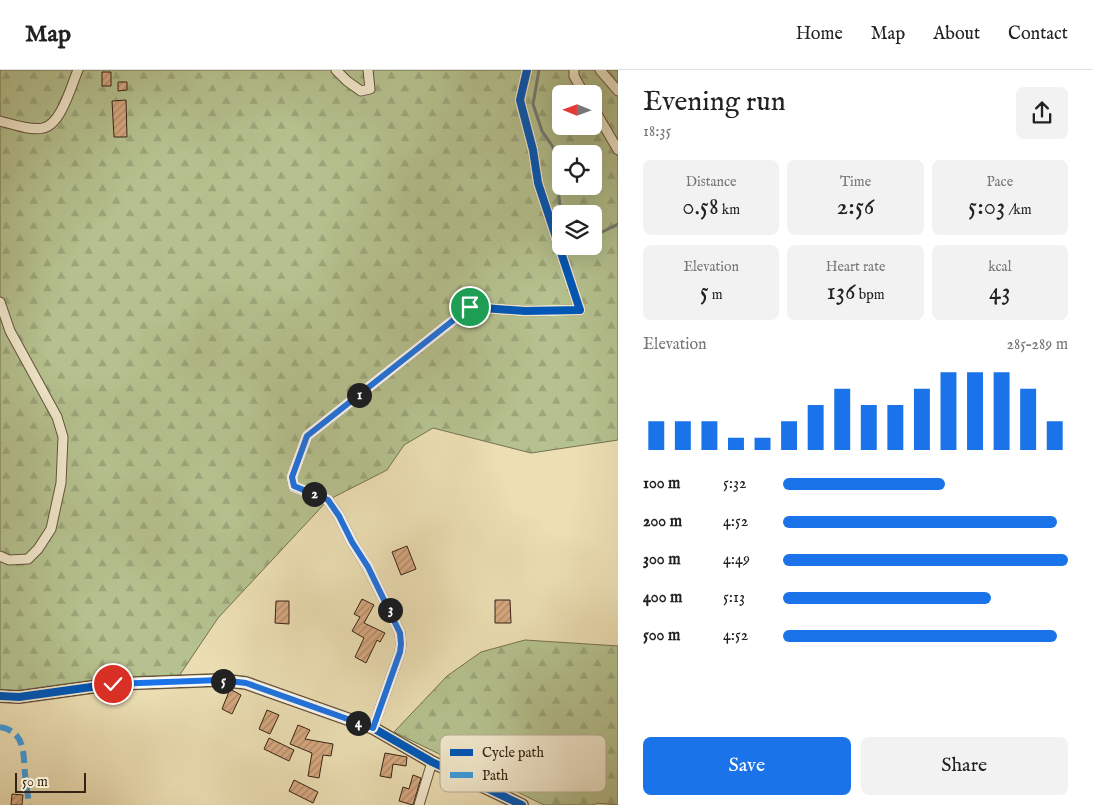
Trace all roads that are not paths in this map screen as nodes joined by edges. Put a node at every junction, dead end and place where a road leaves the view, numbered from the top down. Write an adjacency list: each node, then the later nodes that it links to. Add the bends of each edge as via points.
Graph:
1 (78, 70): 9 (street, via 60,114 52,125 41,129)
2 (336, 70): 3 (street, via 361,91 370,89)
3 (368, 70)
4 (527, 70): 15 (street, via 520,100 538,183 580,310 470,307 307,436 292,477 294,486 328,500 368,567 400,633 400,652)
5 (574, 70): 7 (street)
6 (600, 70): 8 (street)
7 (579, 85)
8 (618, 91)
9 (0, 121)
10 (602, 123): 11 (street)
11 (618, 150)
12 (0, 302): 13 (street, via 10,331 56,417 63,438 61,483 51,529 28,559 9,560)
13 (0, 556)
14 (0, 696): 15 (street, via 20,697 113,684 220,680 246,683)
15 (373, 728): 16 (street)
16 (432, 762): 17 (street); 19 (street)
17 (440, 766)
18 (495, 792): 20 (street)
19 (419, 805)
20 (522, 805)

